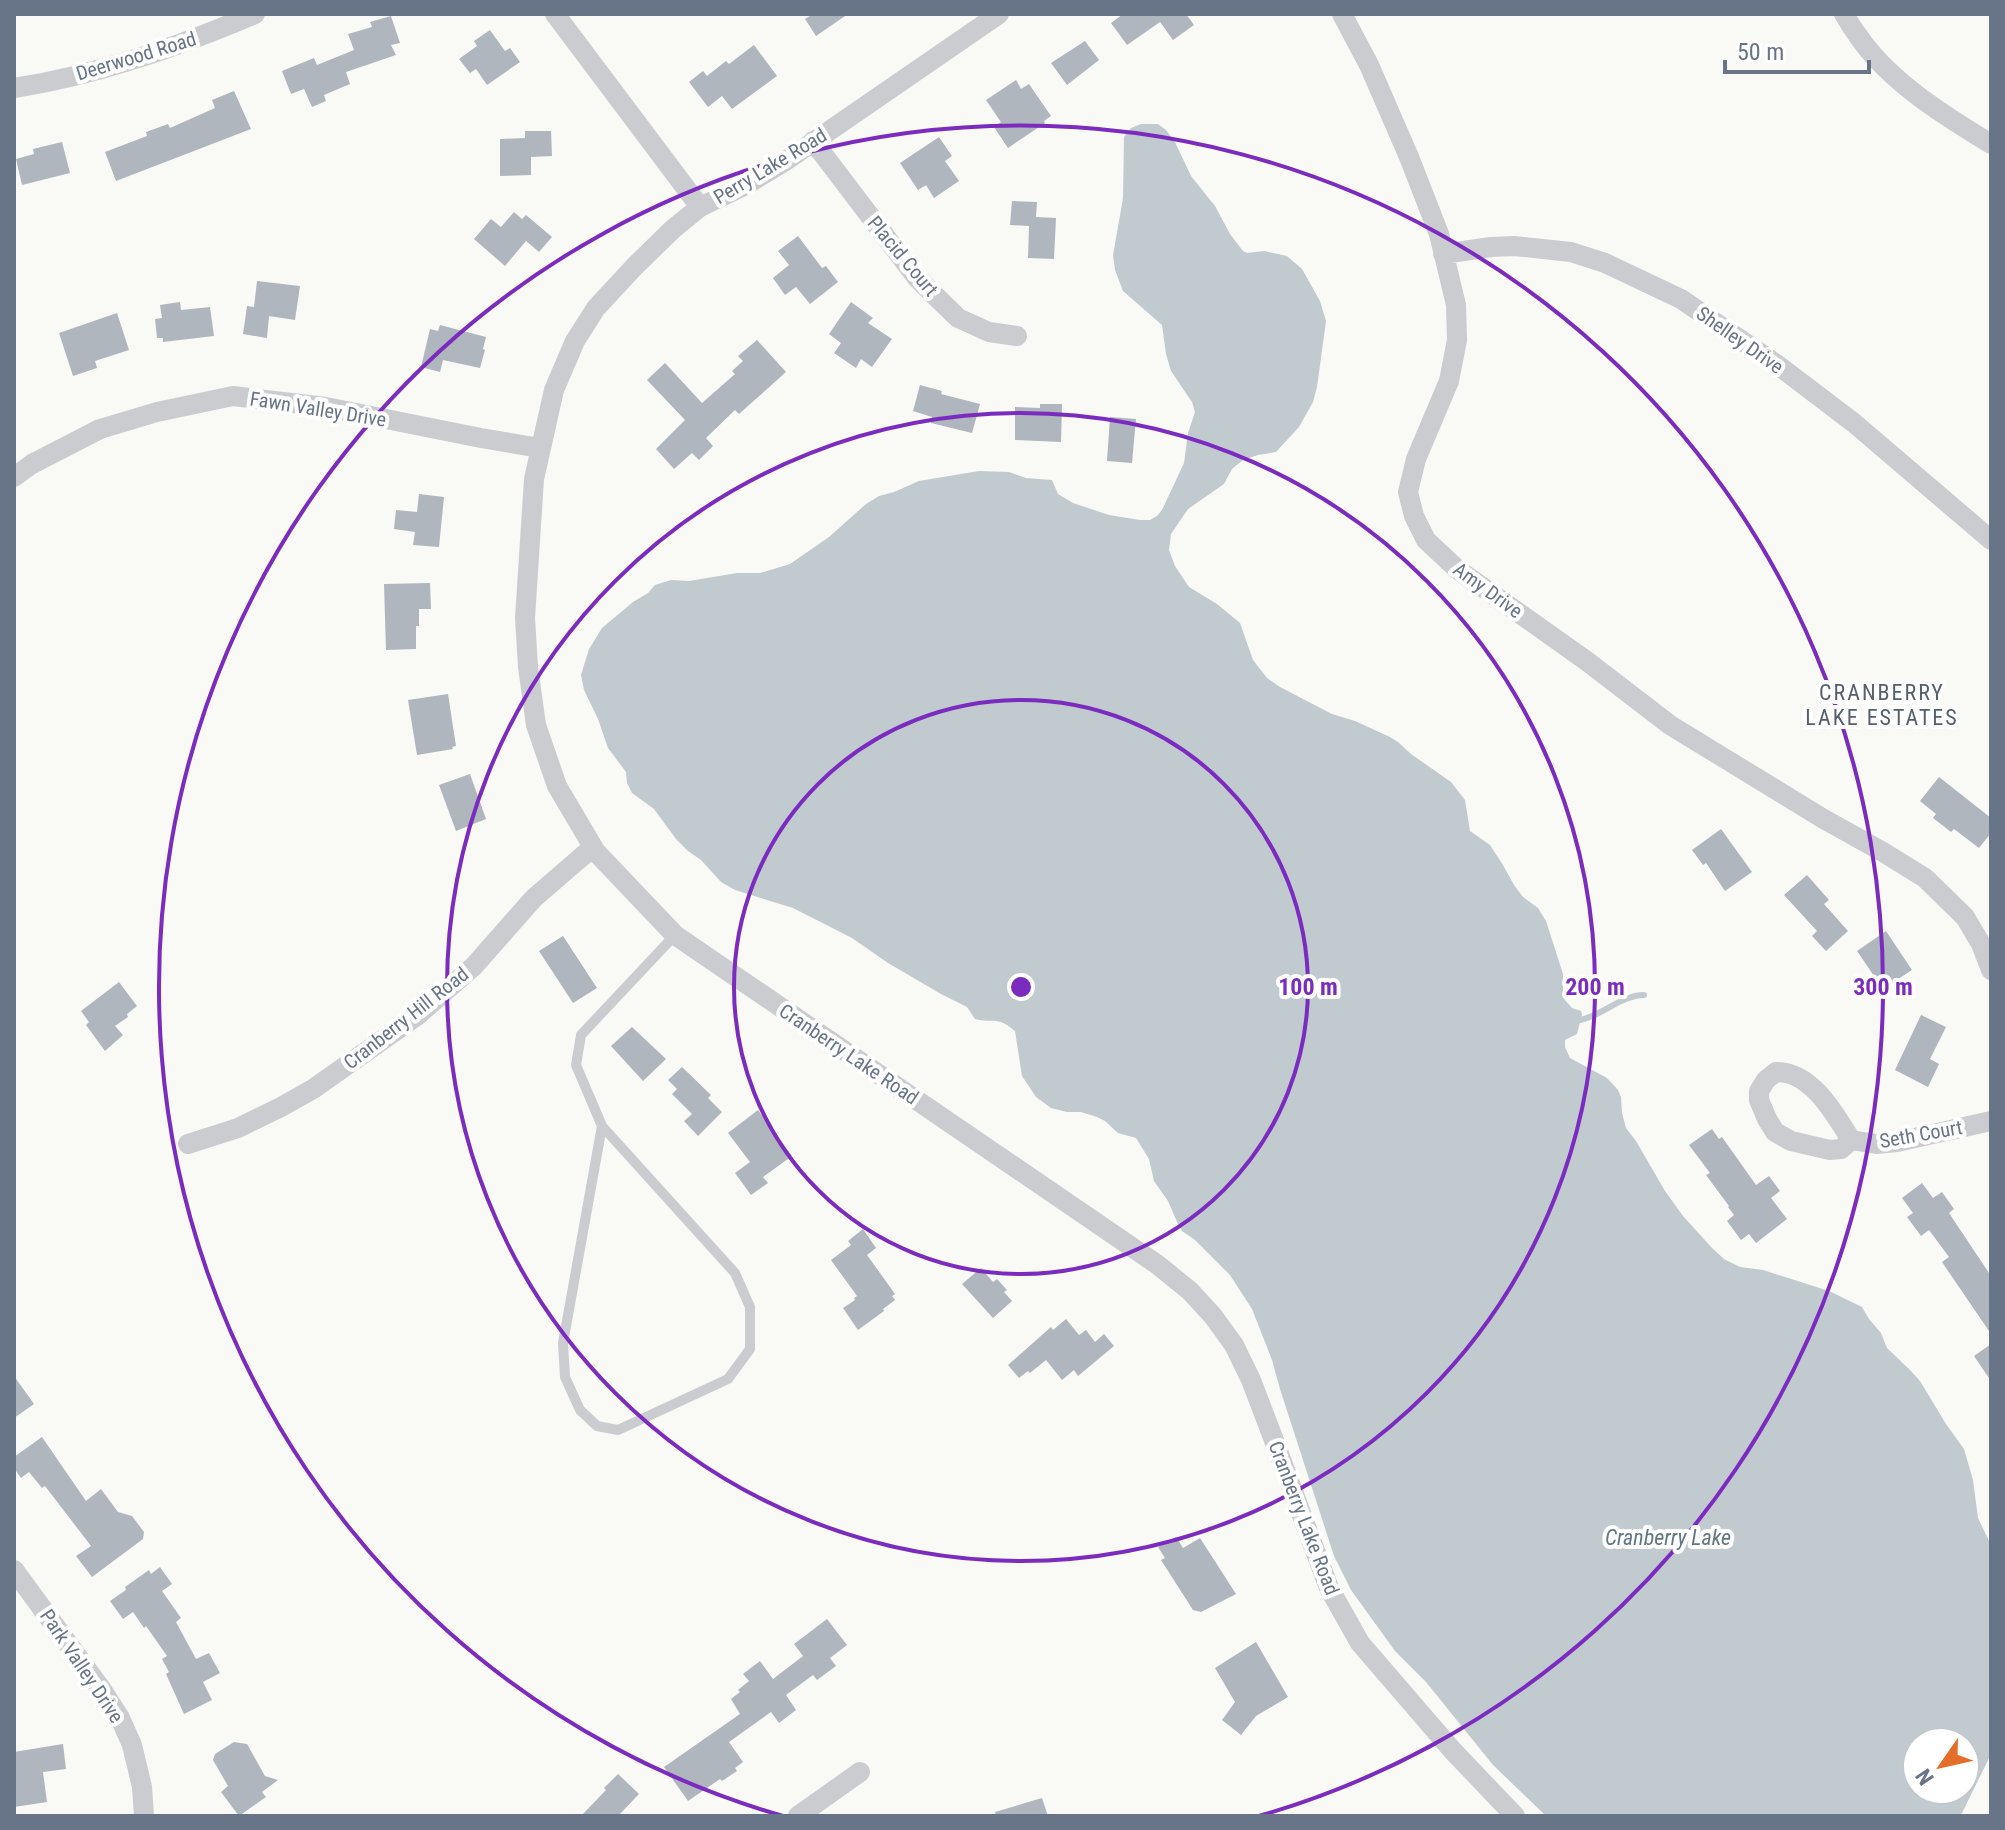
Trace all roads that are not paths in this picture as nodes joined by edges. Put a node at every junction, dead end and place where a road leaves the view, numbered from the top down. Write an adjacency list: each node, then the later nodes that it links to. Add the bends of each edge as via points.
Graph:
1 (255, 14): 6 (street, Deerwood Road, via 141,58)
2 (555, 14): 9 (street, Perry Lake Road)
3 (999, 14): 7 (street, Perry Lake Road)
4 (1342, 14): 10 (street, Amy Drive, via 1409,157)
5 (1844, 14): 8 (street, via 1887,70)
6 (14, 88)
7 (813, 141): 9 (street, Perry Lake Road, via 744,186); 11 (street, Placid Court, via 917,278 958,318 989,332)
8 (1991, 144)
9 (700, 207): 12 (street, Cranberry Lake Road, via 596,308 554,390)
10 (1443, 254): 14 (street, Shelley Drive, via 1514,246 1571,252 1681,299 1854,423); 17 (street, Amy Drive, via 1456,305 1457,340 1449,381 1408,492 1426,540 1457,569 1670,725 1925,878 1965,917)
11 (1017, 336)
12 (540, 448): 13 (street, Fawn Valley Drive, via 326,407 233,396 100,429); 15 (street, Cranberry Lake Road, via 528,552 528,667 536,725 557,786)
13 (14, 477)
14 (1991, 540)
15 (593, 847): 16 (street, Cranberry Lake Road); 21 (street, Cranberry Hill Road, via 534,898 474,966 407,1023 291,1101 238,1128)
16 (675, 935): 19 (lane, via 581,1035 576,1065); 26 (street, Cranberry Lake Road, via 1190,1291 1234,1345 1329,1588 1360,1643)
17 (1991, 970)
18 (1991, 1121): 20 (street, Seth Court, via 1897,1142)
19 (602, 1126): 19 (lane, via 735,1273 750,1307 750,1349 728,1379 618,1430 597,1426 580,1410 565,1377 563,1343)
20 (1851, 1140): 20 (street, Seth Court, via 1830,1150 1791,1141 1775,1132 1759,1091 1776,1072 1787,1072 1815,1090)
21 (188, 1144)
22 (14, 1570): 24 (street, Park Valley Drive, via 120,1718 132,1745)
23 (860, 1772): 25 (street)
24 (144, 1816)
25 (798, 1816)
26 (1515, 1816)

